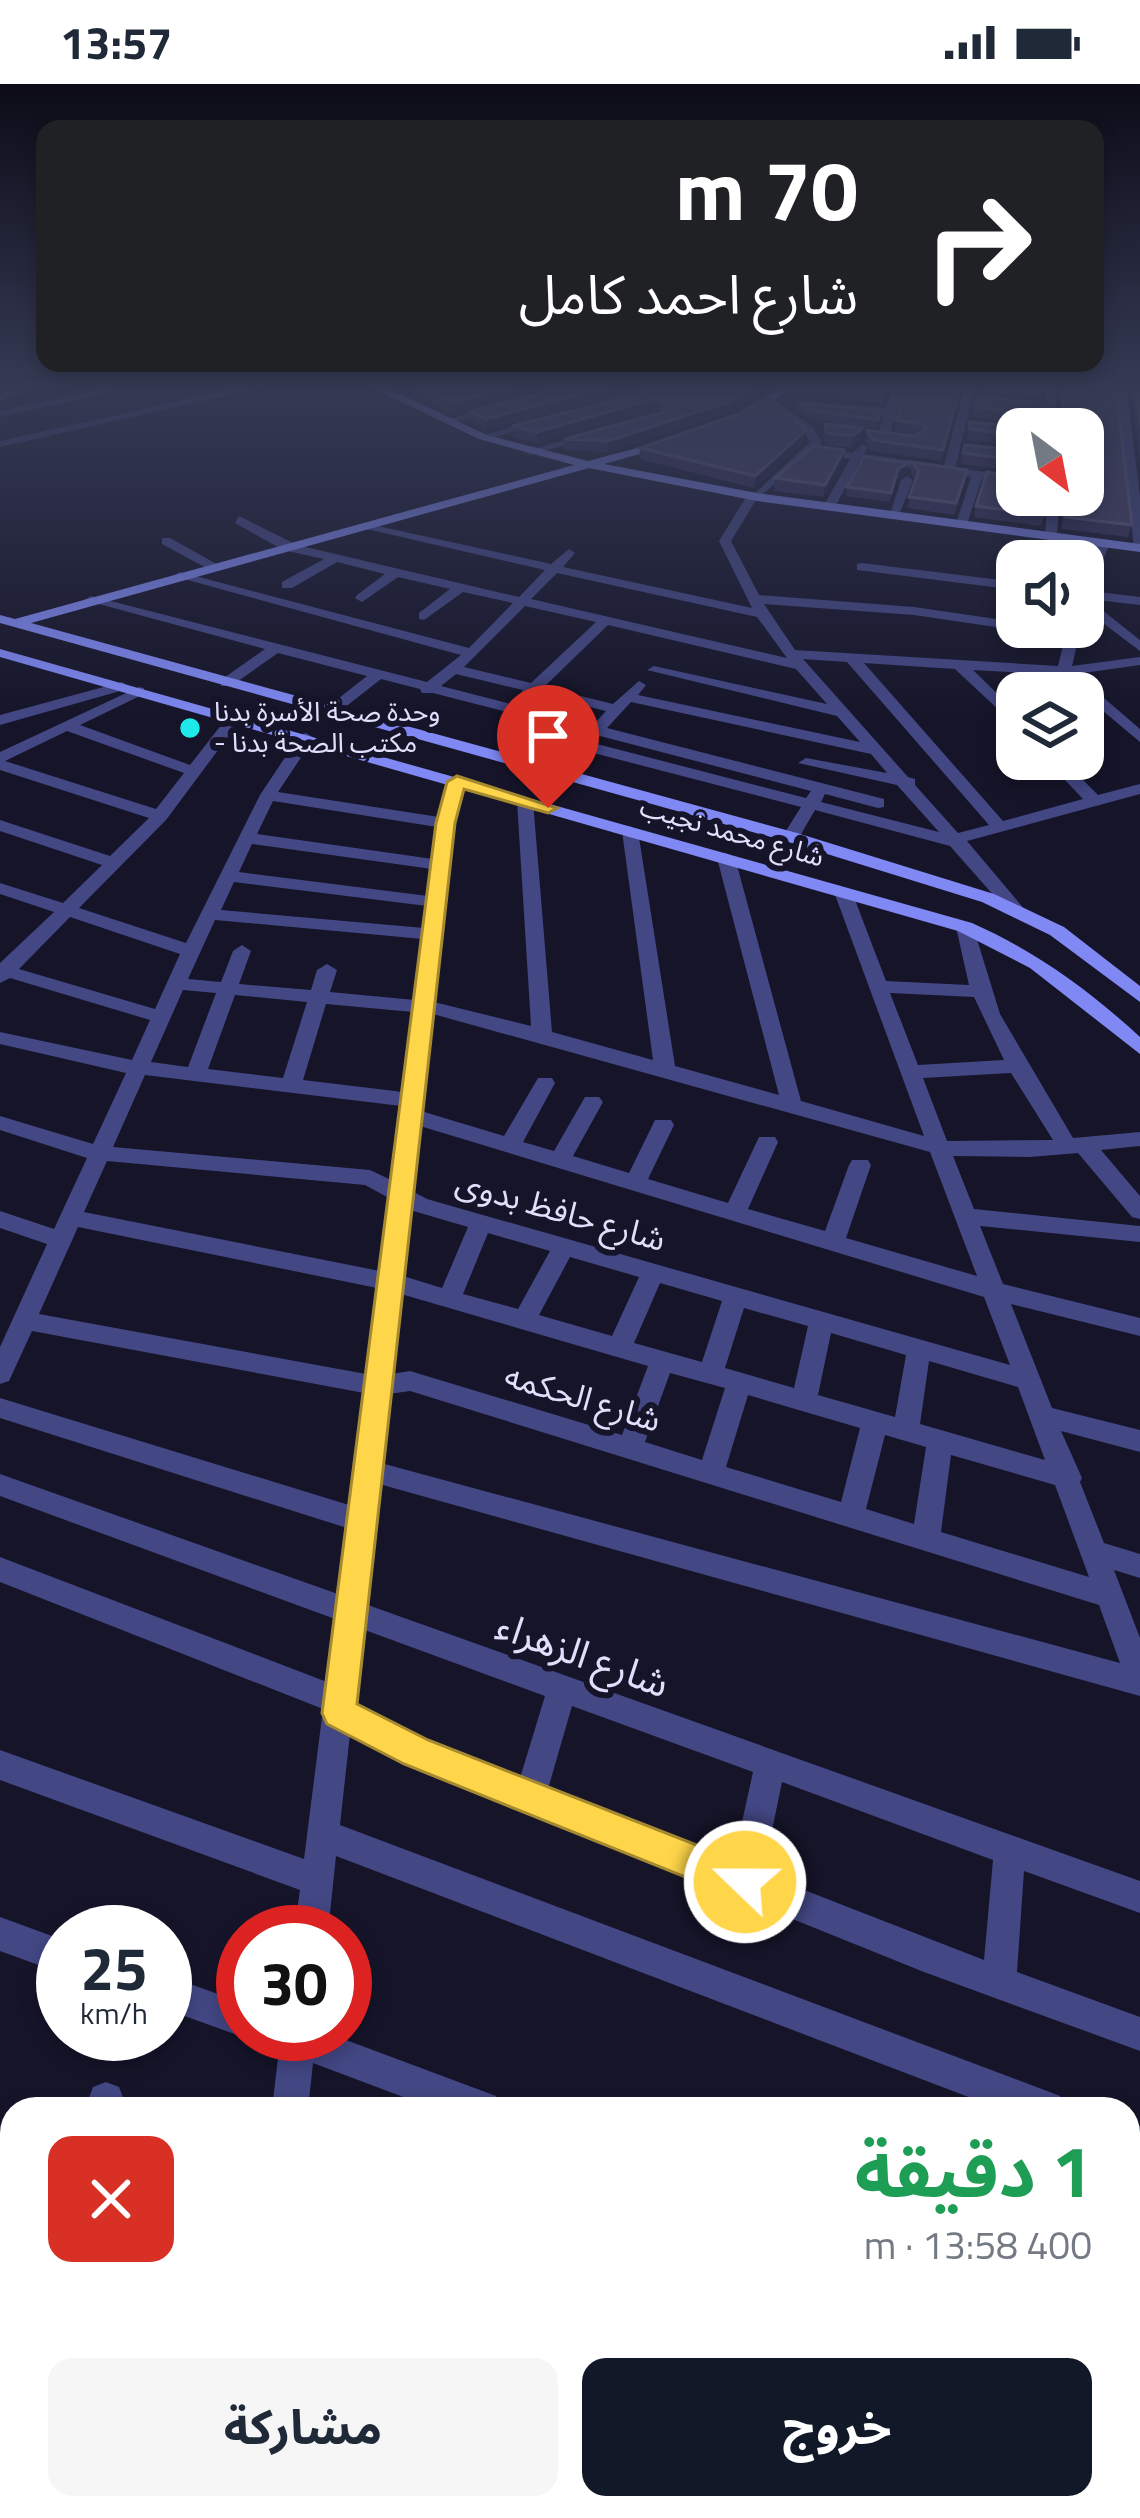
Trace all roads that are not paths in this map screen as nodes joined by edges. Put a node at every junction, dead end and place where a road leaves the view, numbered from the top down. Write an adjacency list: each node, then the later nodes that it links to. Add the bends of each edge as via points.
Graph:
1 (473, 497): 12 (main road)
2 (754, 497): 7 (main road); 34 (street, via 725,541)
3 (836, 497): 7 (street)
4 (900, 497): 8 (street)
5 (971, 497): 11 (street)
6 (1139, 497): 18 (street)
7 (830, 507): 8 (main road)
8 (893, 515): 11 (main road)
9 (1052, 516): 13 (street)
10 (238, 520): 17 (street)
11 (962, 524): 13 (main road)
12 (364, 526): 17 (main road); 23 (street)
13 (1051, 536): 14 (main road)
14 (1081, 540)
15 (166, 541): 21 (street)
16 (1104, 543): 18 (main road)
17 (289, 547): 20 (street); 21 (main road)
18 (1140, 548)
19 (569, 553): 23 (street)
20 (334, 559): 24 (street); 27 (street)
21 (215, 567): 25 (main road)
22 (862, 567): 26 (street)
23 (552, 569): 33 (street); 34 (street)
24 (393, 574): 28 (street); 29 (street)
25 (180, 576): 31 (main road); 45 (street)
26 (996, 583)
27 (287, 585)
28 (458, 589): 33 (street); 36 (street)
29 (362, 598)
30 (1104, 598): 32 (street)
31 (92, 600): 37 (main road); 43 (street)
32 (1140, 601)
33 (523, 604): 38 (street); 45 (street)
34 (759, 607): 39 (street, via 880,608); 47 (street)
35 (1104, 615): 41 (street)
36 (424, 616)
37 (8, 621): 54 (main road, شارع محمد نجيب)
38 (604, 622): 40 (street); 57 (street)
39 (996, 623)
40 (682, 640): 47 (street); 51 (street)
41 (1140, 647)
42 (1070, 648): 52 (street)
43 (274, 649): 53 (street); 54 (street)
44 (0, 653): 55 (main road, شارع محمد نجيب)
45 (472, 653): 50 (street)
46 (851, 657): 47 (street); 49 (street); 92 (street)
47 (796, 660): 63 (street)
48 (1140, 661): 52 (street)
49 (959, 664): 52 (street); 59 (street)
50 (454, 669): 56 (street); 57 (street)
51 (654, 670): 60 (street); 63 (street)
52 (1064, 670): 68 (street)
53 (376, 676): 56 (street); 62 (street)
54 (235, 686): 58 (main road, شارع محمد نجيب); 64 (main road, via 220,699)
55 (130, 688): 64 (main road, شارع محمد نجيب); 65 (street); 66 (street)
56 (427, 689): 61 (street)
57 (534, 689): 60 (street); 61 (street)
58 (278, 698): 62 (main road, شارع محمد نجيب); 64 (main road, via 274,712)
59 (996, 701)
60 (622, 703): 67 (street); 71 (street)
61 (515, 707): 67 (street)
62 (331, 712): 77 (main road, شارع محمد نجيب)
63 (842, 712): 71 (street)
64 (236, 718): 69 (main road, شارع محمد نجيب); 76 (street)
65 (0, 720)
66 (67, 726): 73 (street); 76 (street)
67 (598, 728): 70 (street); 72 (street)
68 (1140, 736)
69 (307, 738): 80 (main road, شارع محمد نجيب); 83 (street)
70 (583, 745): 77 (street); 78 (street)
71 (880, 752): 81 (street)
72 (706, 755): 78 (street); 84 (street)
73 (0, 762): 89 (street)
74 (806, 763): 75 (street)
75 (832, 768): 81 (street); 84 (street)
76 (195, 772): 89 (street)
77 (556, 773): 88 (main road, شارع محمد نجيب)
78 (695, 773): 84 (street); 88 (street)
79 (1074, 780): 86 (street)
80 (457, 782): 85 (main road, شارع محمد نجيب); 90 (street)
81 (909, 782): 96 (street)
82 (1140, 789): 86 (street)
83 (268, 795): 90 (street); 94 (street)
84 (816, 795): 87 (street); 95 (street); 96 (street)
85 (525, 801): 93 (main road, شارع محمد نجيب); 121 (street)
86 (1095, 802): 92 (street)
87 (878, 803)
88 (673, 805): 95 (main road, شارع محمد نجيب)
89 (160, 816): 98 (street)
90 (446, 823): 99 (street)
91 (0, 825): 98 (street)
92 (1000, 827): 96 (street)
93 (630, 831): 97 (main road, شارع محمد نجيب); 126 (street)
94 (246, 838): 99 (street); 100 (street)
95 (791, 838): 104 (main road, شارع محمد نجيب)
96 (960, 841): 104 (street)
97 (725, 859): 102 (main road, شارع محمد نجيب); 132 (street)
98 (116, 865): 105 (street)
99 (441, 865): 103 (street)
100 (228, 876): 103 (street); 106 (street)
101 (0, 888): 105 (street)
102 (843, 892): 107 (main road, شارع محمد نجيب); 114 (street)
103 (436, 902): 108 (street)
104 (1017, 910): 118 (main road, شارع محمد نجيب)
105 (70, 911): 109 (street); 112 (street)
106 (209, 914): 108 (street); 109 (street)
107 (965, 927): 116 (street); 123 (main road, شارع محمد نجيب, via 1072,984)
108 (433, 934): 119 (street)
109 (191, 951): 113 (street)
110 (242, 951): 115 (street)
111 (327, 970): 117 (street)
112 (2, 972): 120 (street)
113 (177, 984): 115 (street); 120 (street)
114 (878, 986): 116 (street); 127 (street)
115 (228, 989): 117 (street); 128 (street)
116 (981, 992): 124 (street)
117 (319, 996): 119 (street); 130 (street)
118 (1140, 996)
119 (423, 1008): 121 (street); 133 (street)
120 (161, 1017): 125 (street)
121 (542, 1035): 126 (street)
122 (0, 1037): 125 (street)
123 (1140, 1048)
124 (1019, 1066): 127 (street); 139 (street)
125 (138, 1067): 128 (street); 141 (street)
126 (665, 1070): 132 (street)
127 (911, 1072): 140 (street)
128 (196, 1074): 130 (street)
129 (545, 1083): 138 (street)
130 (291, 1085): 133 (street)
131 (592, 1102): 142 (street)
132 (791, 1106): 140 (street)
133 (411, 1107): 138 (street); 145 (street)
134 (0, 1123): 141 (street, شارع حافظ بدوى)
135 (663, 1125): 144 (street)
136 (1140, 1139): 139 (street)
137 (767, 1142): 147 (street)
138 (511, 1145): 142 (street)
139 (1075, 1145): 140 (street); 146 (street)
140 (941, 1148): 148 (street)
141 (96, 1153): 145 (street, شارع حافظ بدوى, via 370,1178); 151 (street)
142 (560, 1160): 144 (street)
143 (860, 1165): 153 (street)
144 (635, 1183): 147 (street)
145 (401, 1196): 150 (street, شارع حافظ بدوى); 156 (street)
146 (1140, 1211)
147 (734, 1213): 153 (street)
148 (967, 1216): 152 (street); 157 (street)
149 (0, 1219): 151 (street)
150 (482, 1221): 154 (street, شارع حافظ بدوى); 159 (street)
151 (66, 1229): 156 (street); 160 (street)
152 (1140, 1234)
153 (832, 1242): 157 (street)
154 (565, 1245): 155 (street, شارع حافظ بدوى); 162 (street)
155 (654, 1271): 158 (street, شارع حافظ بدوى); 164 (street)
156 (391, 1282): 159 (street); 171 (street)
157 (992, 1290): 163 (street); 169 (street)
158 (736, 1295): 161 (street, شارع حافظ بدوى); 168 (street)
159 (449, 1299): 162 (street)
160 (24, 1320): 166 (street); 171 (street, شارع الحكمه)
161 (821, 1320): 165 (street, شارع حافظ بدوى); 172 (street)
162 (524, 1321): 164 (street)
163 (1140, 1327)
164 (619, 1348): 167 (street)
165 (919, 1348): 169 (street, شارع حافظ بدوى); 176 (street)
166 (3, 1361)
167 (662, 1361): 168 (street); 179 (street)
168 (710, 1375): 170 (street)
169 (1031, 1381): 174 (street)
170 (739, 1383): 172 (street); 181 (street)
171 (378, 1386): 179 (street, شارع الحكمه, via 410,1382); 180 (street)
172 (805, 1402): 175 (street)
173 (0, 1408): 185 (street)
174 (1045, 1418): 178 (street); 182 (street)
175 (875, 1423): 176 (street); 184 (street)
176 (906, 1432): 177 (street)
177 (940, 1442): 182 (street); 186 (street)
178 (1140, 1442)
179 (630, 1449): 181 (street, شارع الحكمه)
180 (368, 1470): 185 (street); 192 (street)
181 (711, 1474): 184 (street, شارع الحكمه)
182 (1070, 1478): 187 (street)
183 (0, 1485): 191 (street, شارع الزهراء)
184 (851, 1516): 186 (street, شارع الحكمه)
185 (362, 1521): 191 (street)
186 (926, 1539): 190 (street, شارع الحكمه)
187 (1094, 1552): 188 (street); 190 (street)
188 (1140, 1566)
189 (0, 1569): 194 (street)
190 (1110, 1596): 192 (street)
191 (351, 1612): 193 (street, شارع الزهراء); 194 (street)
192 (1140, 1679)
193 (562, 1688): 195 (street, شارع الزهراء); 197 (street)
194 (340, 1707): 197 (street, via 416,1752); 198 (street)
195 (770, 1763): 199 (street, شارع الزهراء); 201 (street)
196 (0, 1765): 200 (street)
197 (530, 1796): 201 (street)
198 (324, 1835): 200 (street); 212 (street)
199 (1010, 1849): 202 (street, شارع الزهراء); 206 (street)
200 (318, 1880): 203 (street)
201 (745, 1882): 206 (street)
202 (1140, 1897)
203 (315, 1905)
204 (0, 1934): 205 (street)
205 (36, 1947)
206 (999, 1982): 207 (street)
207 (1140, 2034)
208 (292, 2061): 210 (street)
209 (358, 2061): 211 (street)
210 (290, 2097)
211 (452, 2097)
212 (1015, 2097)

